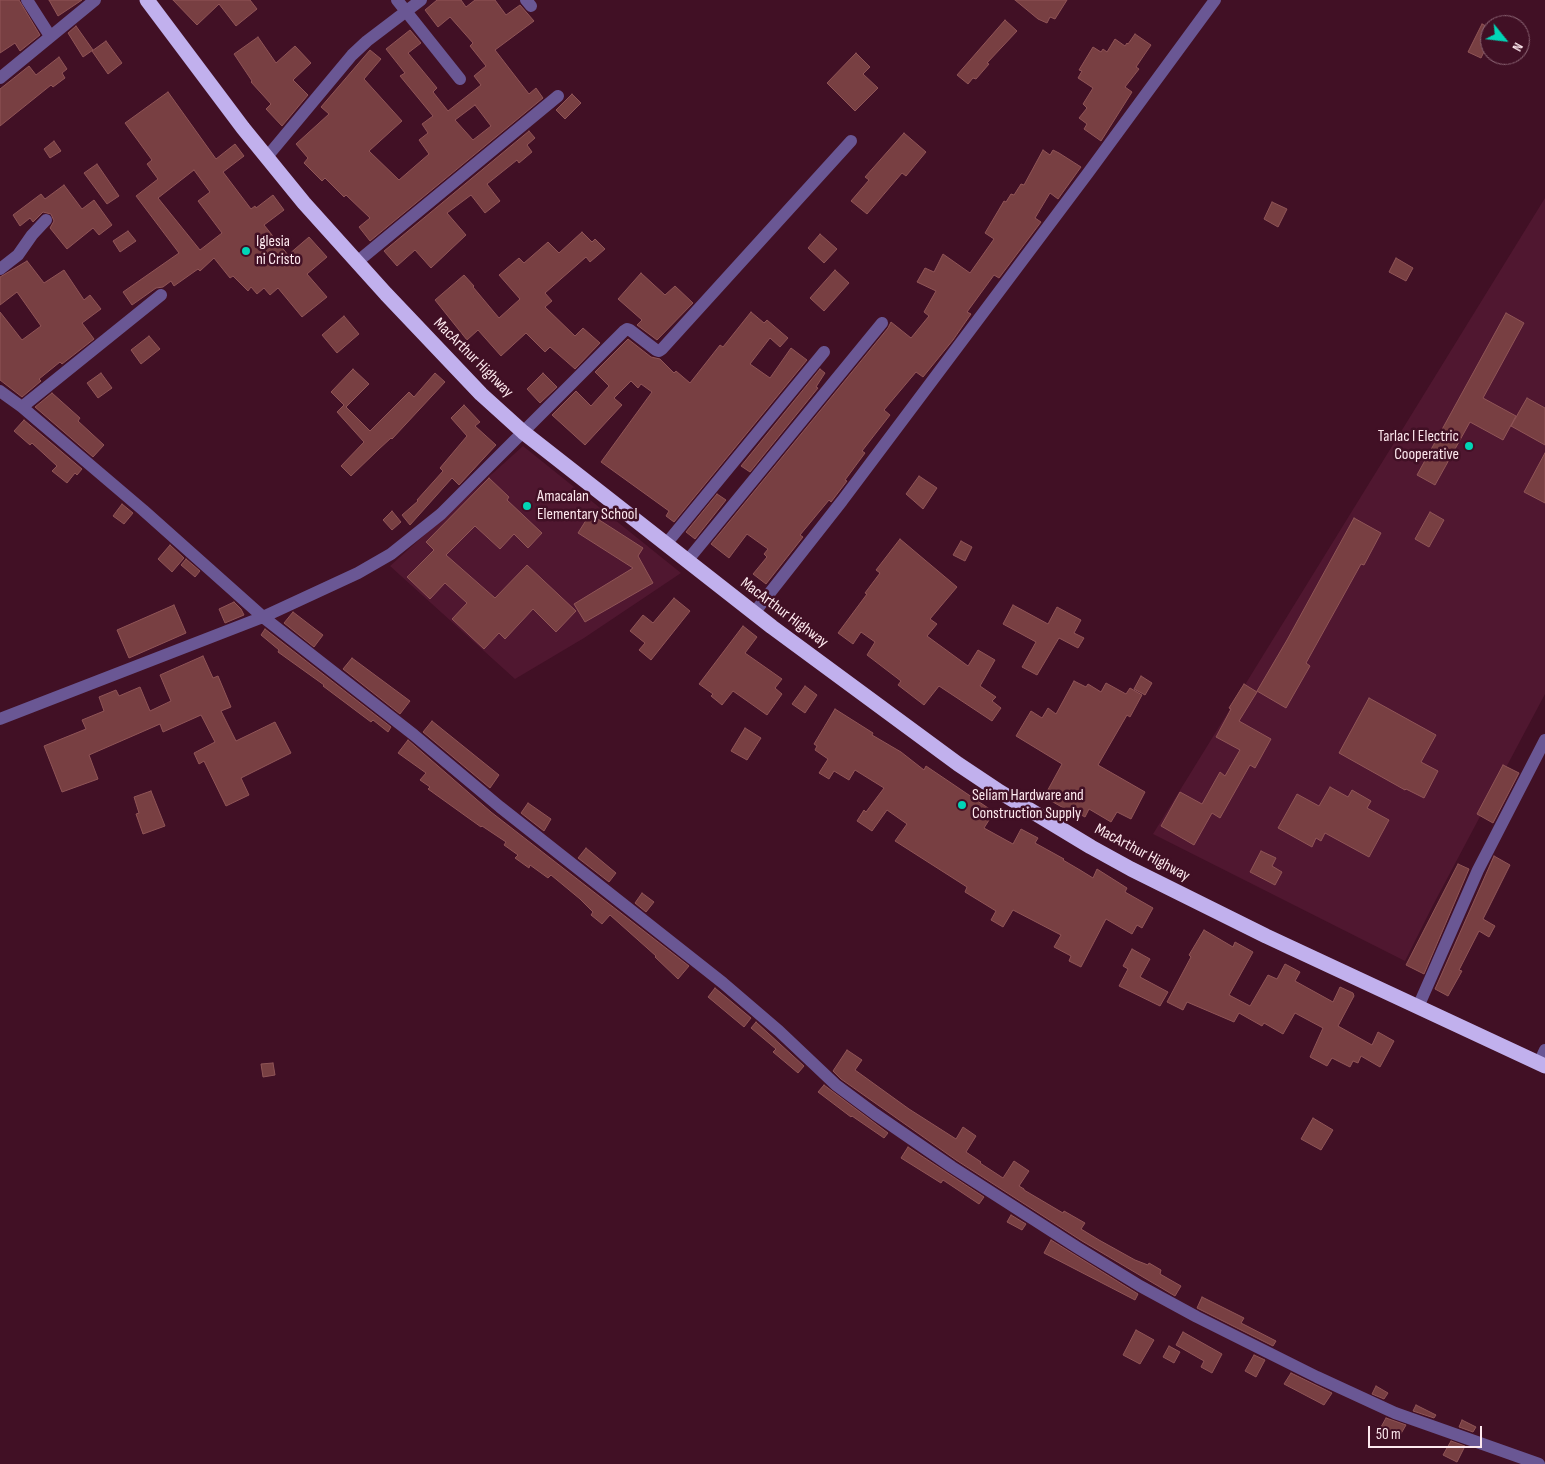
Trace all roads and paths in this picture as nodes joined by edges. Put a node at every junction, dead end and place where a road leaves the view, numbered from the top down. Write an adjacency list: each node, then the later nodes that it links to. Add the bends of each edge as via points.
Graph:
1 (27, 0): 8 (street)
2 (95, 0): 8 (street)
3 (147, 0): 13 (highway, MacArthur Highway)
4 (397, 0): 7 (street)
5 (421, 0): 7 (street)
6 (1215, 0): 25 (street, via 877,454)
7 (406, 11): 10 (street); 13 (street, via 367,40)
8 (50, 36): 9 (street)
9 (0, 78)
10 (460, 79)
11 (558, 96): 15 (street)
12 (851, 141): 22 (street, via 662,349 656,350 630,330 624,330)
13 (266, 158): 15 (highway, MacArthur Highway)
14 (46, 220): 16 (street, via 18,255)
15 (357, 262): 22 (highway, MacArthur Highway, via 481,394)
16 (0, 269)
17 (161, 294): 21 (street)
18 (882, 323): 24 (street)
19 (824, 352): 23 (street)
20 (0, 391): 21 (street)
21 (22, 407): 26 (street)
22 (523, 432): 23 (highway, MacArthur Highway); 26 (street, via 441,514 391,554)
23 (666, 544): 24 (highway, MacArthur Highway)
24 (687, 561): 25 (highway, MacArthur Highway)
25 (754, 613): 29 (highway, MacArthur Highway, via 958,764 1048,822 1209,908)
26 (263, 617): 27 (street); 31 (street, via 723,983 836,1085 952,1167 1140,1286 1250,1345 1395,1413)
27 (0, 720)
28 (1545, 740): 29 (street, via 1478,870)
29 (1418, 1007): 30 (highway, MacArthur Highway)
30 (1543, 1059)
31 (1539, 1464)

